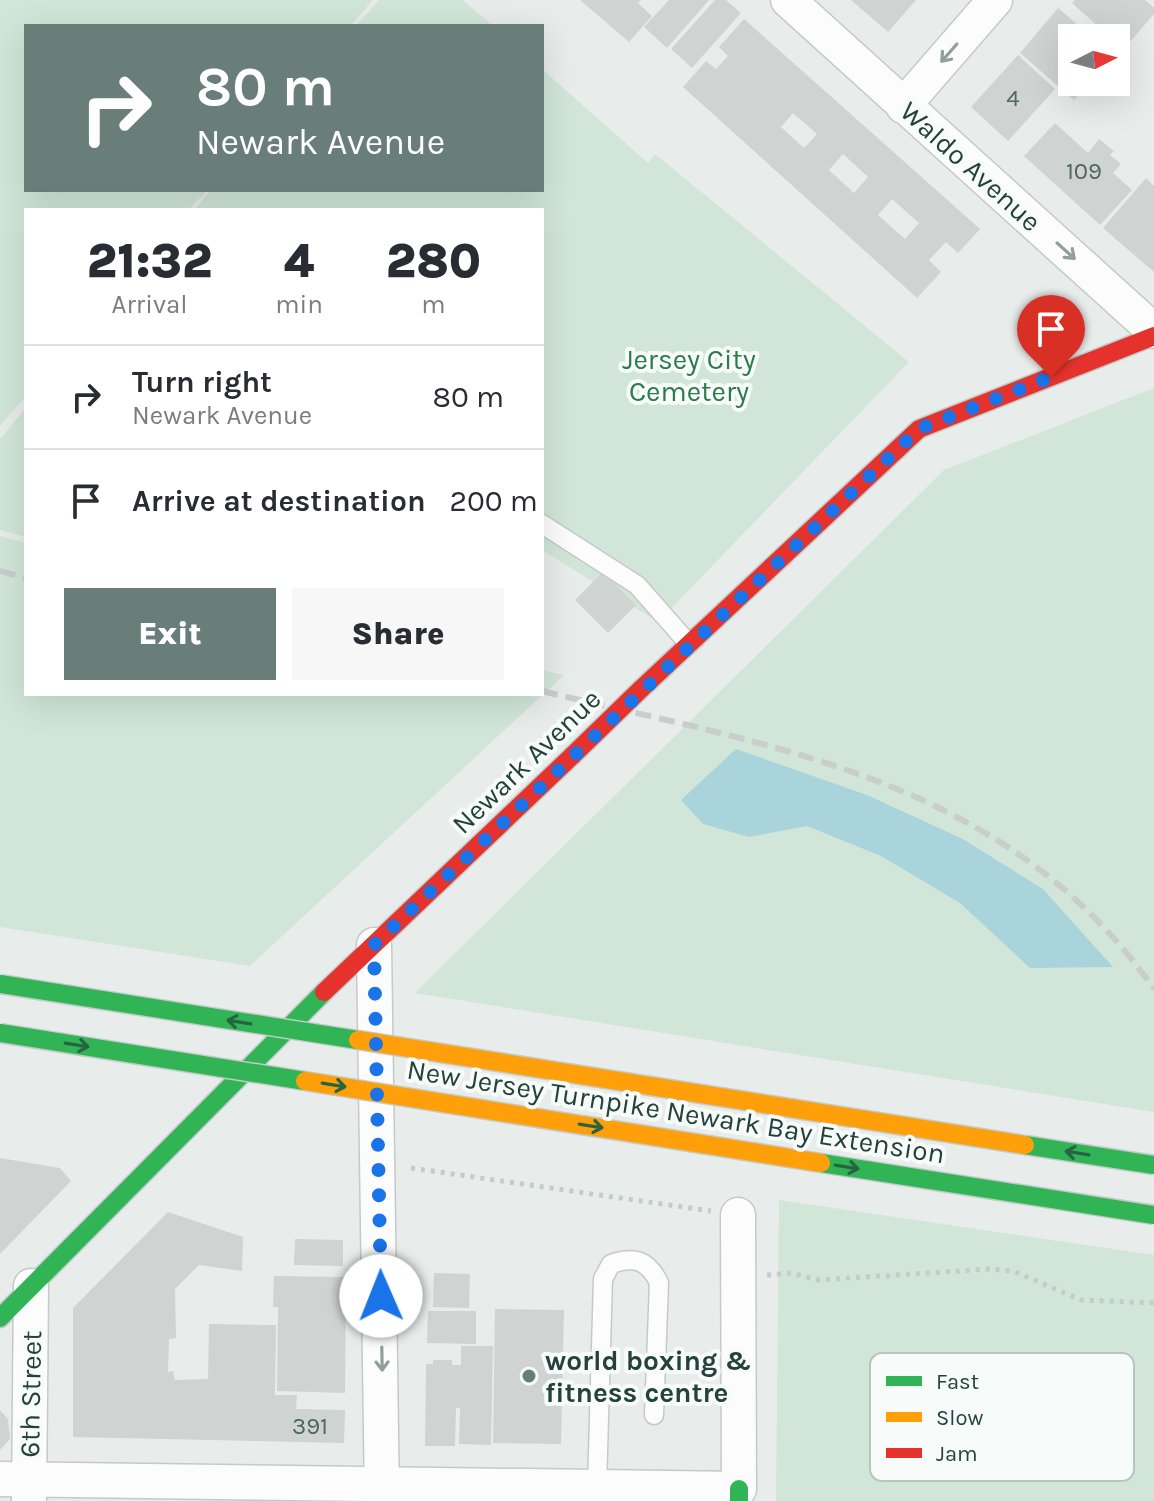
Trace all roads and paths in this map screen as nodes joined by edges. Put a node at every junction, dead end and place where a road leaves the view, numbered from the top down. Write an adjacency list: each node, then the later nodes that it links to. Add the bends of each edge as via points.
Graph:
1 (788, 0): 3 (street, Waldo Avenue)
2 (995, 0): 3 (street, one-way to 3)
3 (903, 106): 4 (street, Waldo Avenue, one-way to 4)
4 (1154, 333): 6 (main road, Newark Avenue, via 919,429)
5 (544, 525): 6 (lane, via 647,593)
6 (689, 644): 7 (main road, Newark Avenue, bridge)
7 (374, 945): 15 (main road, Newark Avenue); 22 (street, one-way to 22)
8 (0, 984): 10 (main road, New Jersey Turnpike Newark Bay Extension, one-way to 8, bridge)
9 (0, 1033): 13 (main road, New Jersey Turnpike Newark Bay Extension, one-way to 13, bridge)
10 (1154, 1165)
11 (411, 1168): 12 (path)
12 (727, 1213): 14 (street)
13 (1154, 1215)
14 (738, 1278): 16 (path, via 791,1273 819,1280 989,1269 1013,1271 1081,1300); 24 (street)
15 (31, 1286): 17 (main road, Newark Avenue); 19 (street, 6th Street)
16 (1154, 1303)
17 (0, 1318)
18 (654, 1415): 20 (lane, via 659,1283 651,1267 626,1259 611,1264 603,1279)
19 (19, 1486): 21 (street)
20 (597, 1487): 22 (street); 23 (street)
21 (145, 1491): 22 (street)
22 (382, 1492)
23 (662, 1494): 24 (street)
24 (739, 1495)

